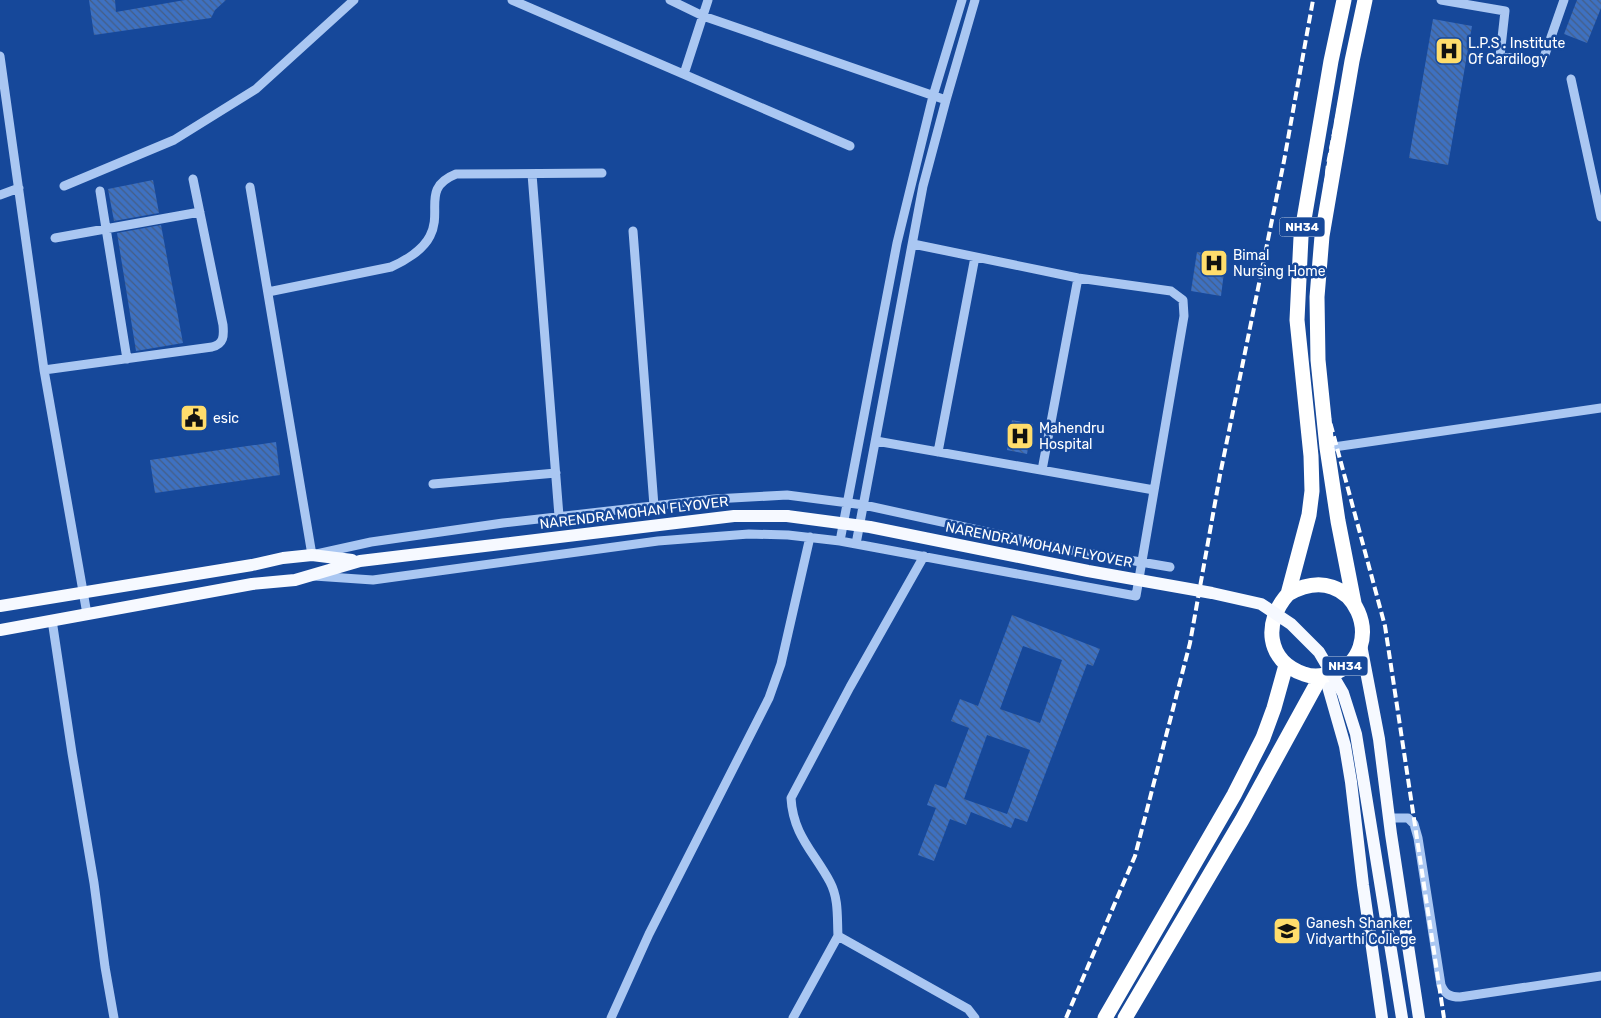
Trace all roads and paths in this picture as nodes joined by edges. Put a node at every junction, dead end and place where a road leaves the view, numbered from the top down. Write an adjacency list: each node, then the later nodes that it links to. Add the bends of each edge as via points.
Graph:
1 (354, 0): 21 (street, via 256,89 174,140)
2 (512, 0): 13 (street)
3 (670, 0): 11 (street)
4 (708, 0): 11 (street)
5 (962, 0): 15 (street)
6 (975, 0): 16 (street)
7 (1344, 0): 59 (highway, NH34, via 1300,237 1297,320 1312,491 1309,515)
8 (1365, 0): 39 (highway, NH34, via 1321,244 1317,297 1318,360)
9 (1441, 0): 10 (street, via 1505,12 1500,56 1542,63)
10 (1564, 0)
11 (703, 16): 13 (street); 15 (street)
12 (0, 56): 23 (street)
13 (684, 74): 17 (street)
14 (1571, 79): 27 (street)
15 (933, 96): 16 (street); 45 (street, via 897,243)
16 (946, 100): 31 (street)
17 (850, 146)
18 (602, 173): 19 (street)
19 (532, 174): 34 (street, via 456,174 444,179 436,191 430,238 403,262); 42 (street)
20 (193, 179): 26 (street)
21 (64, 186)
22 (250, 187): 34 (street)
23 (19, 188): 25 (street); 36 (street)
24 (100, 191): 28 (street)
25 (0, 195)
26 (200, 212): 28 (street); 35 (street, via 223,325 222,341 212,347)
27 (1601, 217)
28 (106, 230): 30 (street); 35 (street)
29 (633, 231): 47 (street)
30 (56, 238)
31 (912, 244): 32 (street); 38 (street)
32 (975, 257): 33 (street); 40 (street)
33 (1078, 278): 41 (street); 44 (street, via 1171,290 1183,300 1184,316)
34 (268, 292): 52 (street)
35 (127, 359): 36 (street)
36 (44, 370): 58 (street)
37 (1601, 408): 39 (street)
38 (876, 441): 40 (street); 46 (street)
39 (1327, 448): 60 (highway, NH34)
40 (938, 452): 41 (street)
41 (1042, 470): 44 (street)
42 (556, 473): 43 (street); 48 (street)
43 (433, 484)
44 (1154, 490): 55 (street)
45 (846, 502): 46 (street); 47 (street, via 787,495); 50 (street)
46 (864, 504): 51 (street); 55 (street, via 1070,550)
47 (654, 506): 48 (street)
48 (559, 516): 52 (street, via 371,542)
49 (810, 537): 50 (street); 57 (street, via 749,534 658,541 373,580); 72 (street, via 781,664 769,698 649,934)
50 (840, 541): 51 (street)
51 (856, 544): 53 (street)
52 (312, 555): 54 (main road, NARENDRA MOHAN FLYOVER); 58 (main road, NARENDRA MOHAN FLYOVER)
53 (924, 556): 55 (street, via 1136,596); 69 (street, via 791,798 796,824 834,893)
54 (360, 561): 57 (main road, NARENDRA MOHAN FLYOVER); 78 (main road, NARENDRA MOHAN FLYOVER, bridge, via 724,517 787,516 870,527 1260,604 1291,624 1319,652 1343,693 1356,734)
55 (1141, 562): 56 (street)
56 (1170, 567)
57 (306, 576): 62 (main road, NARENDRA MOHAN FLYOVER)
58 (84, 594): 61 (main road, NARENDRA MOHAN FLYOVER); 62 (street)
59 (1288, 594): 60 (highway, via 1316,584 1330,586); 66 (highway, NH34, via 1276,610 1271,629 1278,654)
60 (1354, 603): 65 (highway, NH34, via 1361,616)
61 (0, 606)
62 (87, 614): 63 (main road, NARENDRA MOHAN FLYOVER)
63 (52, 620): 64 (main road, NARENDRA MOHAN FLYOVER); 71 (street)
64 (0, 630)
65 (1360, 645): 67 (highway, NH34, via 1347,665); 68 (main road, via 1379,739)
66 (1286, 664): 67 (highway, NH34, via 1308,676); 75 (highway, via 1263,738 1234,795)
67 (1323, 676): 76 (highway, NH34); 77 (main road, via 1345,746)
68 (1389, 818): 70 (street, via 1408,818 1414,824 1440,985 1450,997); 79 (main road)
69 (838, 936): 73 (street); 74 (street, via 968,1009)
70 (1601, 976)
71 (114, 1018)
72 (611, 1018)
73 (793, 1018)
74 (975, 1018)
75 (1106, 1018)
76 (1125, 1018)
77 (1382, 1018)
78 (1402, 1018)
79 (1419, 1018)

